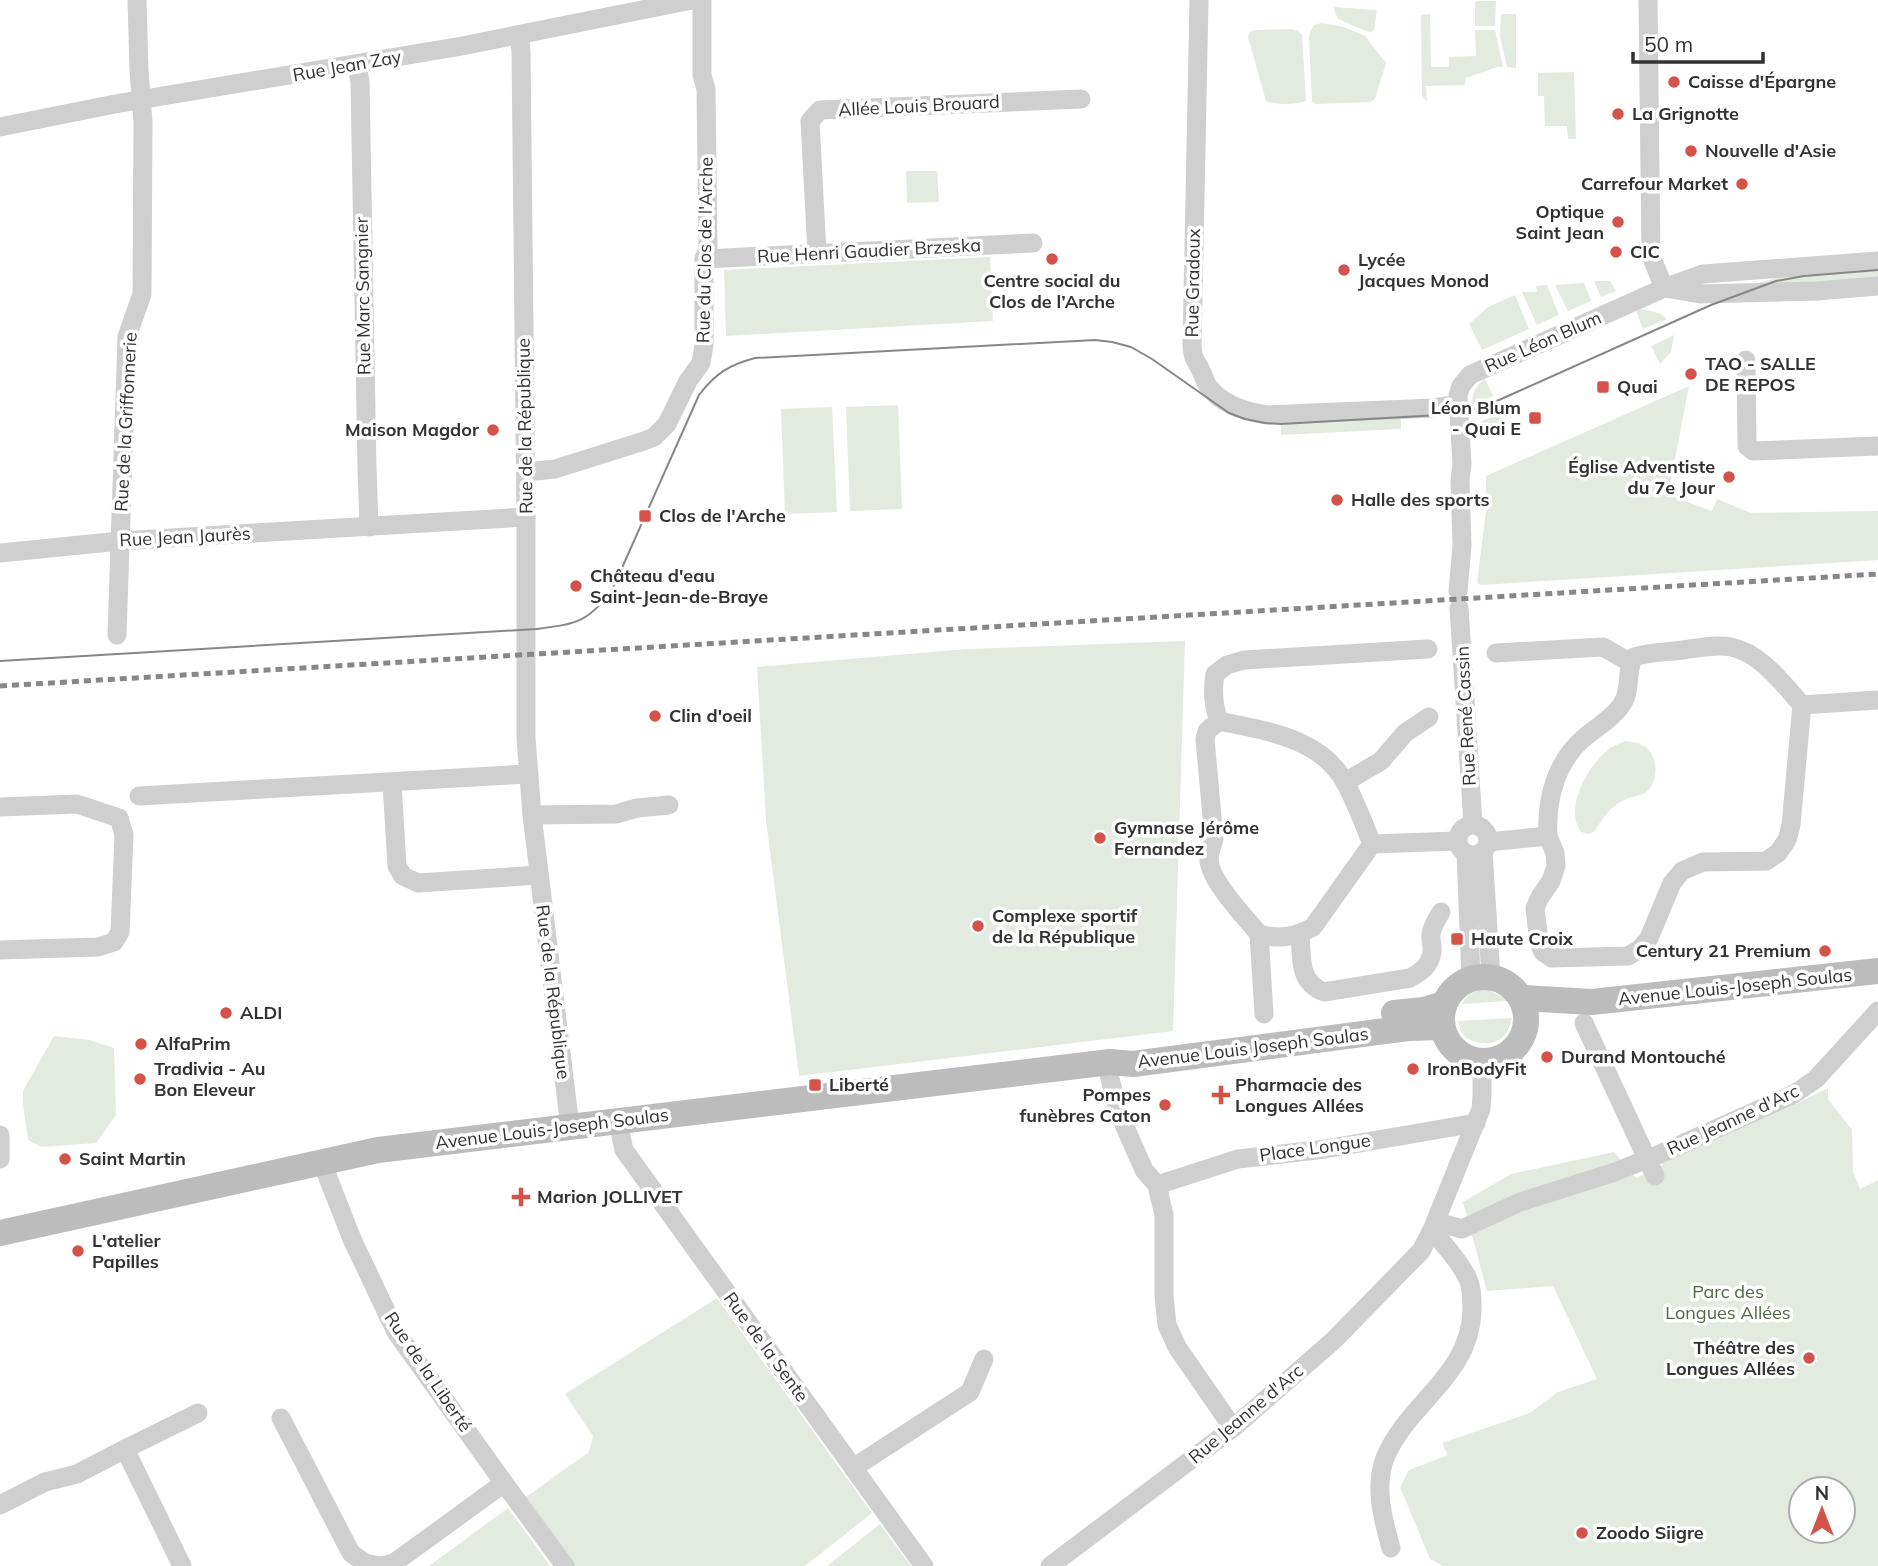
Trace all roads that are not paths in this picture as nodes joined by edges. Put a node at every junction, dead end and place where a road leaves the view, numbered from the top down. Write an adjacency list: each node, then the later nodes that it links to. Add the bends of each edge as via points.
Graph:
1 (137, 0): 9 (street, Rue de la Griffonnerie)
2 (692, 0): 6 (street, Rue Jean Zay)
3 (702, 0): 13 (street, Rue du Clos de l'Arche, via 708,248)
4 (1199, 0): 18 (street, Rue Gradoux, via 1193,359 1208,386 1236,407 1266,415 1434,408)
5 (1648, 0): 16 (street, via 1651,256)
6 (519, 36): 7 (street, Rue Jean Zay); 20 (street, Rue de la République)
7 (357, 65): 9 (street, Rue Jean Zay); 22 (street, Rue Marc Sangnier)
8 (1081, 99): 12 (street, Allée Louis Brouard, via 820,110 810,121)
9 (141, 100): 10 (street, Rue Jean Zay); 23 (street, Rue de la Griffonnerie, via 142,294 127,337)
10 (0, 127)
11 (1033, 243): 12 (street, Rue Henri Gaudier Brzeska)
12 (817, 253): 13 (street, Rue Henri Gaudier Brzeska)
13 (704, 259): 20 (street, Rue du Clos de l'Arche, via 701,363 667,424 654,437 555,469)
14 (1878, 261): 16 (street, Rue Léon Blum, via 1703,274)
15 (1878, 286): 16 (street, via 1700,294)
16 (1664, 288): 18 (street, Rue Léon Blum, via 1470,375)
17 (1746, 360): 19 (street, via 1747,446 1753,451)
18 (1460, 395): 42 (street, Rue René Cassin, via 1459,600 1473,824 1486,832)
19 (1878, 446)
20 (526, 472): 21 (street, Rue de la République)
21 (526, 517): 22 (street, Rue Jean Jaurès); 33 (street, Rue de la République)
22 (369, 527): 23 (street, Rue Jean Jaurès)
23 (120, 541): 24 (street, Rue Jean Jaurès); 25 (street, Rue de la Griffonnerie)
24 (0, 553)
25 (117, 635)
26 (1428, 649): 32 (street, via 1244,660 1227,665 1215,674 1212,691)
27 (1496, 653): 28 (street, via 1602,647)
28 (1631, 663): 30 (street, via 1642,655 1731,647 1756,659); 40 (street, via 1624,702 1581,740 1560,767 1549,803)
29 (1878, 700): 30 (street)
30 (1802, 705): 40 (street, via 1791,825 1783,847 1766,861 1703,862 1682,871 1672,883 1649,938 1628,956 1552,958 1543,952 1535,908 1556,866)
31 (1429, 717): 34 (street, via 1405,733 1381,761)
32 (1219, 721): 34 (street, via 1281,734 1310,747); 45 (street, via 1205,739 1214,839 1209,861 1217,881)
33 (527, 774): 35 (street); 39 (street, Rue de la République)
34 (1345, 782): 41 (street)
35 (391, 783): 36 (street); 43 (street, via 397,866 403,876 418,883)
36 (139, 796)
37 (669, 805): 39 (street, via 616,814)
38 (0, 807): 47 (street, via 78,804 119,818 124,835 120,932 114,942 98,947)
39 (532, 816): 43 (street, Rue de la République)
40 (1548, 836): 42 (street)
41 (1372, 844): 42 (street); 46 (street, via 1313,926)
42 (1474, 847): 49 (street)
43 (539, 875): 59 (street, Rue de la République)
44 (1441, 912): 46 (street, via 1431,934 1429,963 1422,971 1410,978 1324,992 1303,974)
45 (1259, 934): 46 (street, via 1284,938); 53 (street)
46 (1300, 934)
47 (0, 950)
48 (1878, 971): 52 (main road, Avenue Louis-Joseph Soulas)
49 (1481, 977): 50 (main road, via 1511,986); 54 (main road, via 1454,989)
50 (1524, 1009): 52 (main road, Avenue Louis-Joseph Soulas); 56 (main road, via 1520,1042 1514,1050)
51 (1878, 1011): 63 (street, Rue Jeanne d'Arc, via 1812,1084)
52 (1588, 1012): 63 (street)
53 (1264, 1013)
54 (1443, 1016): 55 (main road, Avenue Louis Joseph Soulas, via 1424,1010 1130,1052); 56 (main road, via 1454,1049)
55 (1108, 1062): 57 (main road, Avenue Louis-Joseph Soulas); 64 (street, via 1118,1111 1143,1170)
56 (1482, 1062): 58 (street, via 1481,1110)
57 (618, 1122): 59 (main road, Avenue Louis-Joseph Soulas); 72 (street, Rue de la Sente, via 624,1150)
58 (1476, 1123): 64 (street, Place Longue, via 1238,1159); 65 (street)
59 (570, 1128): 62 (main road, Avenue Louis-Joseph Soulas, via 378,1150)
60 (0, 1135): 61 (street)
61 (0, 1159)
62 (323, 1161): 66 (main road, Avenue Louis-Joseph Soulas); 73 (street, Rue de la Liberté, via 352,1239 396,1332)
63 (1651, 1167): 65 (street, Rue Jeanne d'Arc, via 1612,1173 1520,1202 1462,1229)
64 (1157, 1185): 70 (street, via 1164,1215 1167,1325)
65 (1434, 1232): 70 (street, Rue Jeanne d'Arc, via 1334,1340); 75 (street, via 1468,1279 1472,1319 1468,1339 1448,1376 1400,1430 1384,1460 1380,1492)
66 (0, 1233)
67 (985, 1359): 72 (street, via 970,1392)
68 (198, 1413): 71 (street)
69 (281, 1418): 77 (street, via 351,1553)
70 (1233, 1428): 80 (street, Rue Jeanne d'Arc)
71 (125, 1449): 74 (street, via 77,1475 45,1482); 76 (street)
72 (853, 1468): 79 (street, Rue de la Sente)
73 (504, 1483): 77 (street, via 394,1563); 78 (street, Rue de la Liberté)
74 (0, 1505)
75 (1391, 1548)
76 (182, 1566)
77 (380, 1566)
78 (565, 1566)
79 (924, 1566)
80 (1050, 1566)

